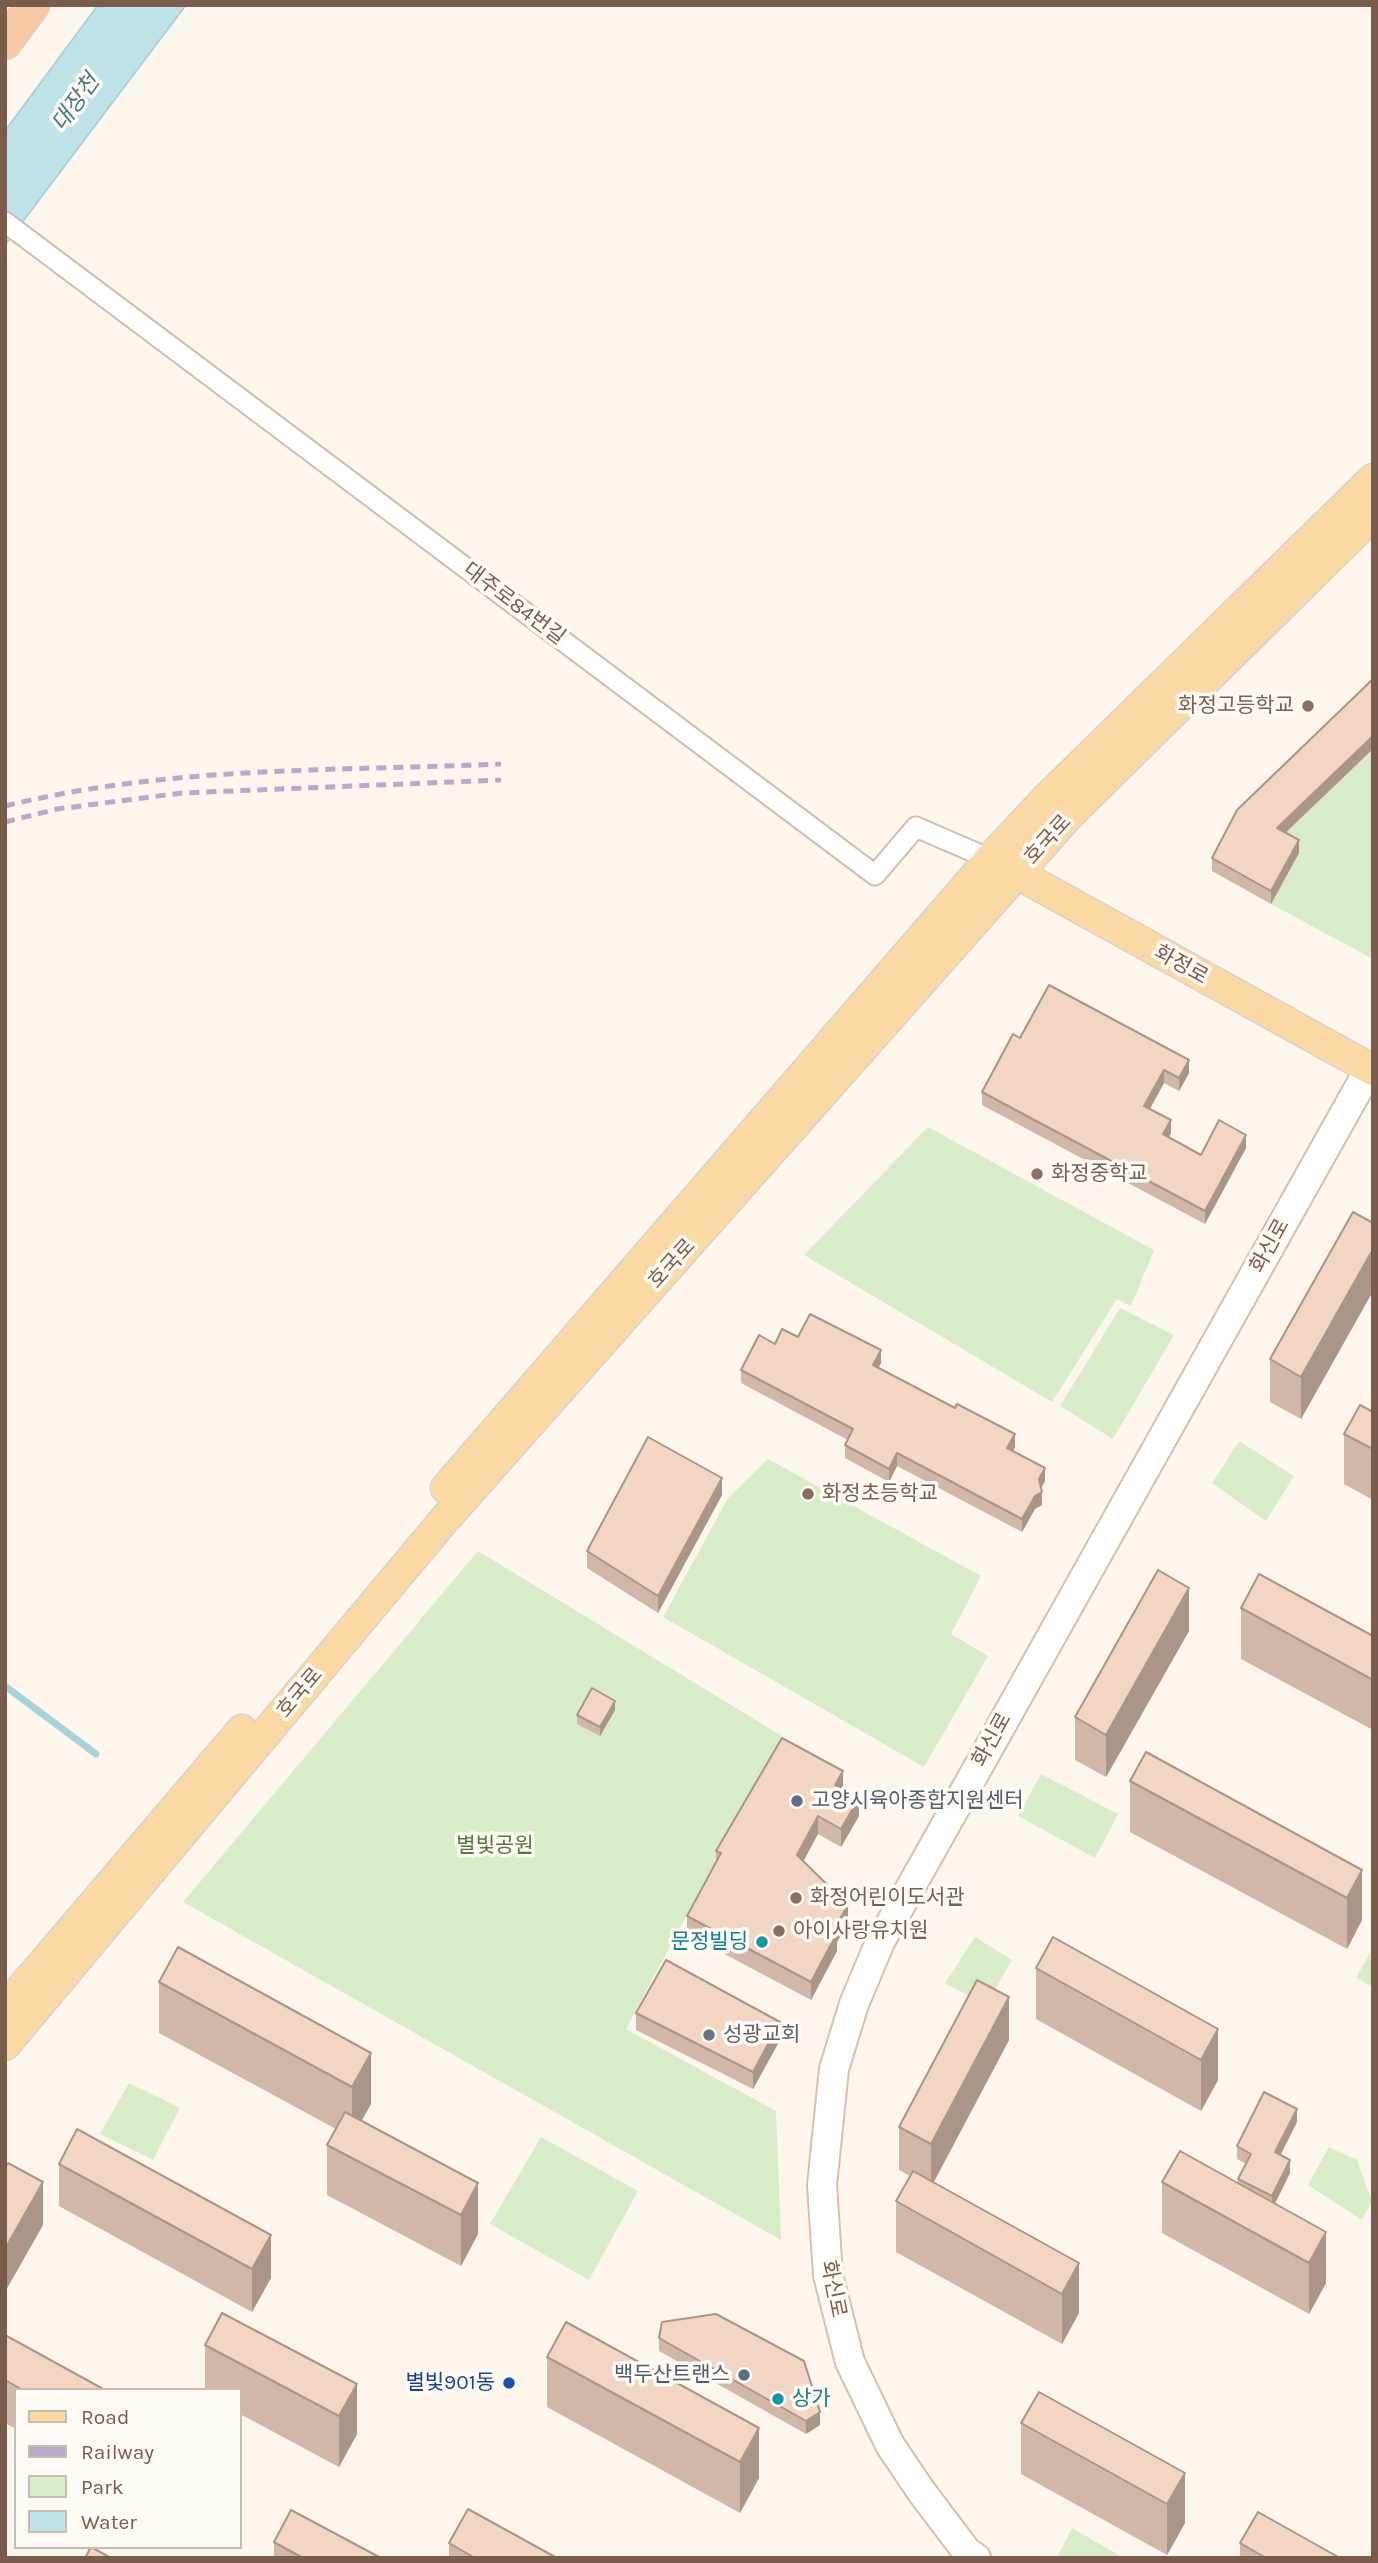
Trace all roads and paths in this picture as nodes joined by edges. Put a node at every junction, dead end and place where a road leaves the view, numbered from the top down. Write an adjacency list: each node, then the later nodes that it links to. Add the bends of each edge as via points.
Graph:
1 (33, 5): 2 (highway)
2 (5, 43)
3 (5, 222): 6 (street, 대주로84번길, via 875,875 916,828)
4 (1373, 479): 6 (main road, 호국로, via 1047,797)
5 (1373, 515): 7 (main road, 호국로, via 1067,817)
6 (990, 859): 7 (main road, 화정로); 9 (main road, 호국로, via 438,1497)
7 (1017, 874): 8 (main road, 화정로); 10 (main road, 호국로, via 445,1519)
8 (1371, 1069): 11 (main road, 화신로, via 880,1942 834,2068 822,2185 824,2230 828,2275 850,2362 890,2445 967,2552)
9 (5, 2008)
10 (5, 2045)
11 (976, 2558)

